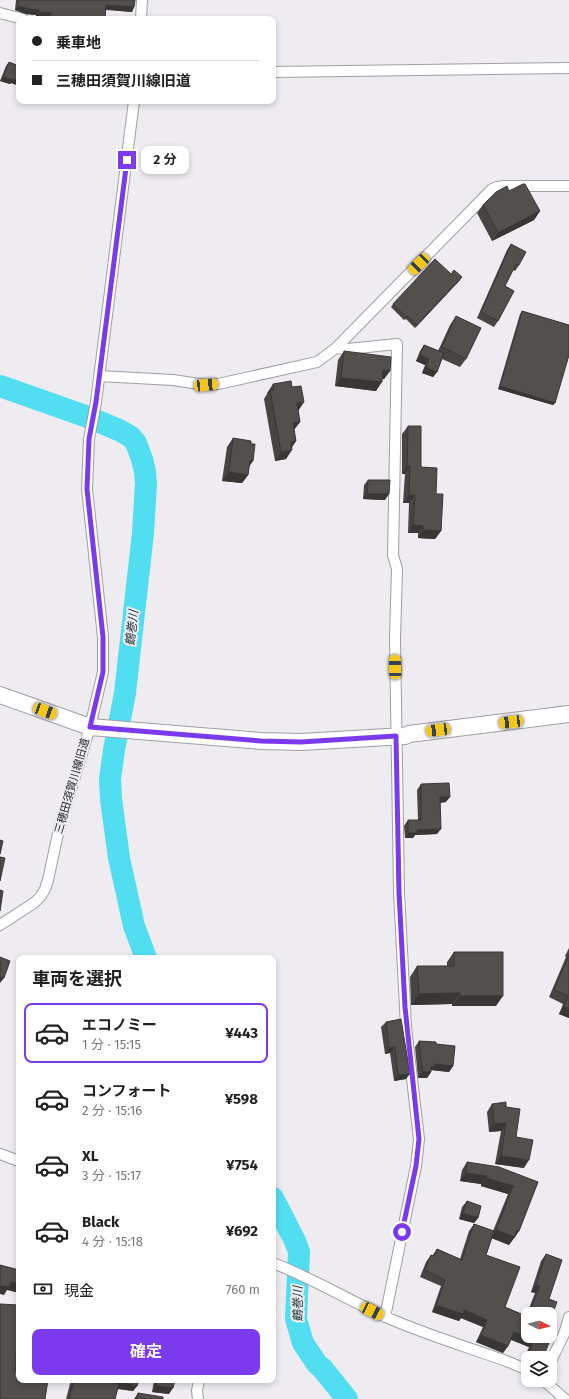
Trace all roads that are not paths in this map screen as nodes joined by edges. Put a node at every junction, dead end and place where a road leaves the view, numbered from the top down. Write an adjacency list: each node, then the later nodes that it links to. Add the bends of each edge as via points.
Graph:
1 (142, 0): 3 (street)
2 (0, 13): 4 (street)
3 (141, 16)
4 (16, 17)
5 (569, 68): 6 (street)
6 (276, 72)
7 (134, 104): 10 (street, 三穂田須賀川線旧道)
8 (569, 186): 9 (street, via 504,186 492,190)
9 (336, 348): 10 (street, via 317,362 218,384); 14 (street, via 398,344 393,555 397,568)
10 (98, 376): 13 (street, 三穂田須賀川線旧道, via 89,439 87,489 103,637 103,672)
11 (0, 695): 13 (main road)
12 (569, 714): 14 (main road)
13 (90, 727): 14 (main road, via 269,742); 15 (street, 三穂田須賀川線旧道, via 61,822 45,889 34,903)
14 (396, 736): 19 (street, via 404,1000 419,1139 416,1166)
15 (0, 925)
16 (0, 1154): 17 (street)
17 (16, 1160)
18 (276, 1264): 19 (street)
19 (385, 1317): 22 (street)
20 (569, 1318): 21 (street)
21 (556, 1351)
22 (521, 1367)
23 (198, 1383): 25 (street)
24 (552, 1387): 26 (street)
25 (198, 1399)
26 (565, 1399)

